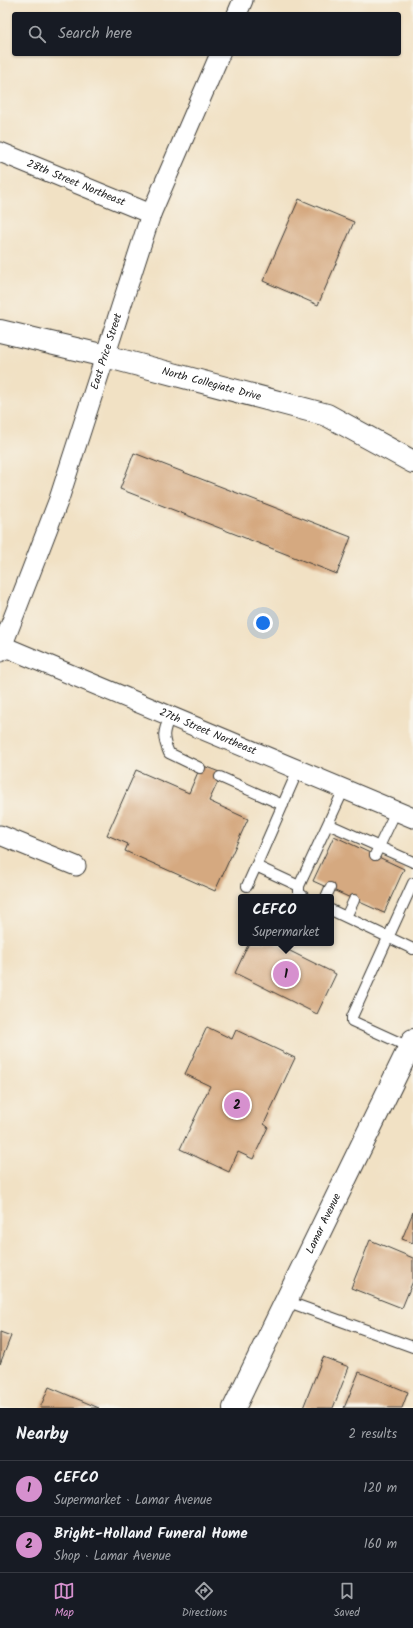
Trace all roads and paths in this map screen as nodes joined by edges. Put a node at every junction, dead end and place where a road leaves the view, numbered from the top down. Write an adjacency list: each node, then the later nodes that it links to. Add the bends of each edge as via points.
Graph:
1 (243, 0): 2 (street)
2 (238, 12)
3 (219, 56): 5 (street, East Price Street)
4 (0, 152): 5 (street, 28th Street Northeast)
5 (151, 214): 7 (street, East Price Street)
6 (0, 332): 7 (main road, North Collegiate Drive)
7 (105, 356): 8 (main road, North Collegiate Drive, via 327,415); 9 (street, East Price Street, via 58,499)
8 (413, 462)
9 (1, 649): 10 (street, 27th Street Northeast)
10 (170, 716): 11 (lane, via 164,729 163,741 169,753); 12 (street, 27th Street Northeast)
11 (200, 768)
12 (298, 770): 14 (street, 27th Street Northeast); 15 (lane)
13 (220, 777): 15 (lane)
14 (344, 789): 16 (street, 27th Street Northeast); 18 (lane)
15 (283, 805): 23 (lane)
16 (396, 811): 17 (street, 27th Street Northeast); 20 (lane)
17 (413, 818)
18 (328, 824): 20 (lane); 26 (lane)
19 (0, 835): 22 (street)
20 (377, 851): 21 (lane)
21 (413, 862)
22 (76, 866)
23 (256, 866): 25 (lane); 26 (lane)
24 (413, 883): 31 (lane)
25 (247, 886)
26 (299, 886): 27 (lane)
27 (300, 894)
28 (354, 900): 30 (lane)
29 (334, 911): 30 (lane)
30 (346, 917): 31 (lane)
31 (389, 938): 32 (lane); 33 (lane, via 352,1016 352,1021)
32 (413, 949)
33 (411, 1043): 34 (main road, Lamar Avenue)
34 (286, 1301): 35 (lane); 36 (main road, Lamar Avenue)
35 (413, 1347)
36 (234, 1408)

